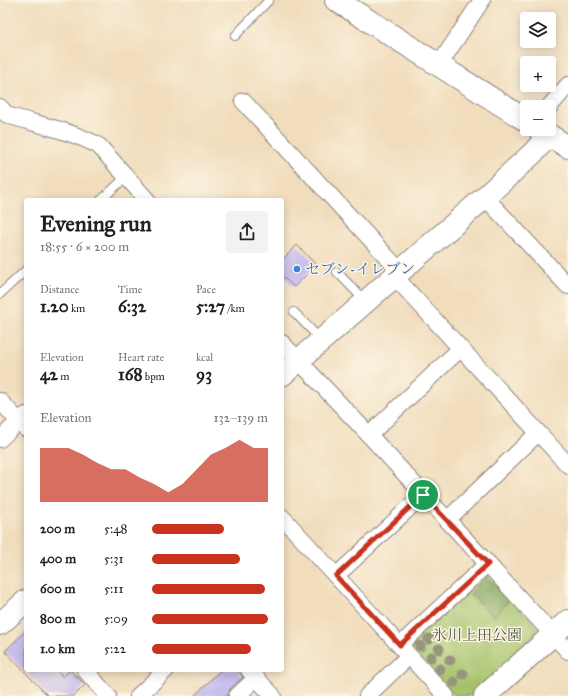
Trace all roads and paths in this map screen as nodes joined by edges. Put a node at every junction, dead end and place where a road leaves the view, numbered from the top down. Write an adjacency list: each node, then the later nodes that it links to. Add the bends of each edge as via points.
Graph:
1 (269, 0): 4 (lane)
2 (336, 0): 5 (street)
3 (482, 0): 5 (street)
4 (235, 36)
5 (439, 65): 10 (street)
6 (568, 85): 7 (street)
7 (555, 100)
8 (243, 101): 20 (street)
9 (0, 107): 14 (street, via 10,116 67,133 99,146)
10 (520, 117)
11 (542, 136): 15 (street, via 533,153)
12 (550, 136): 13 (street)
13 (568, 147)
14 (126, 177): 16 (lane); 17 (street)
15 (485, 197): 20 (street); 21 (street)
16 (103, 198)
17 (145, 198)
18 (24, 272): 22 (lane)
19 (337, 272): 23 (lane)
20 (397, 274): 23 (street); 27 (street)
21 (568, 286)
22 (0, 294)
23 (366, 301): 25 (street)
24 (294, 312): 25 (lane)
25 (322, 340): 28 (street)
26 (284, 345): 28 (street)
27 (460, 349): 32 (street); 33 (street)
28 (299, 361): 29 (street); 33 (street)
29 (284, 374)
30 (0, 401): 31 (street)
31 (24, 422): 34 (street)
32 (538, 433): 35 (street); 38 (street)
33 (368, 435): 36 (street)
34 (0, 439)
35 (568, 465)
36 (423, 495): 38 (street); 40 (street)
37 (284, 519): 40 (street)
38 (447, 520): 39 (street)
39 (488, 564): 43 (street); 44 (street)
40 (336, 576): 44 (street)
41 (24, 605): 42 (street)
42 (0, 624)
43 (560, 628): 45 (street); 55 (street)
44 (404, 650): 53 (street); 54 (street)
45 (568, 651)
46 (87, 672): 49 (street)
47 (164, 672): 50 (street)
48 (252, 674): 51 (street); 52 (street)
49 (108, 696)
50 (138, 696)
51 (237, 696)
52 (273, 696)
53 (366, 696)
54 (446, 696)
55 (485, 696)

